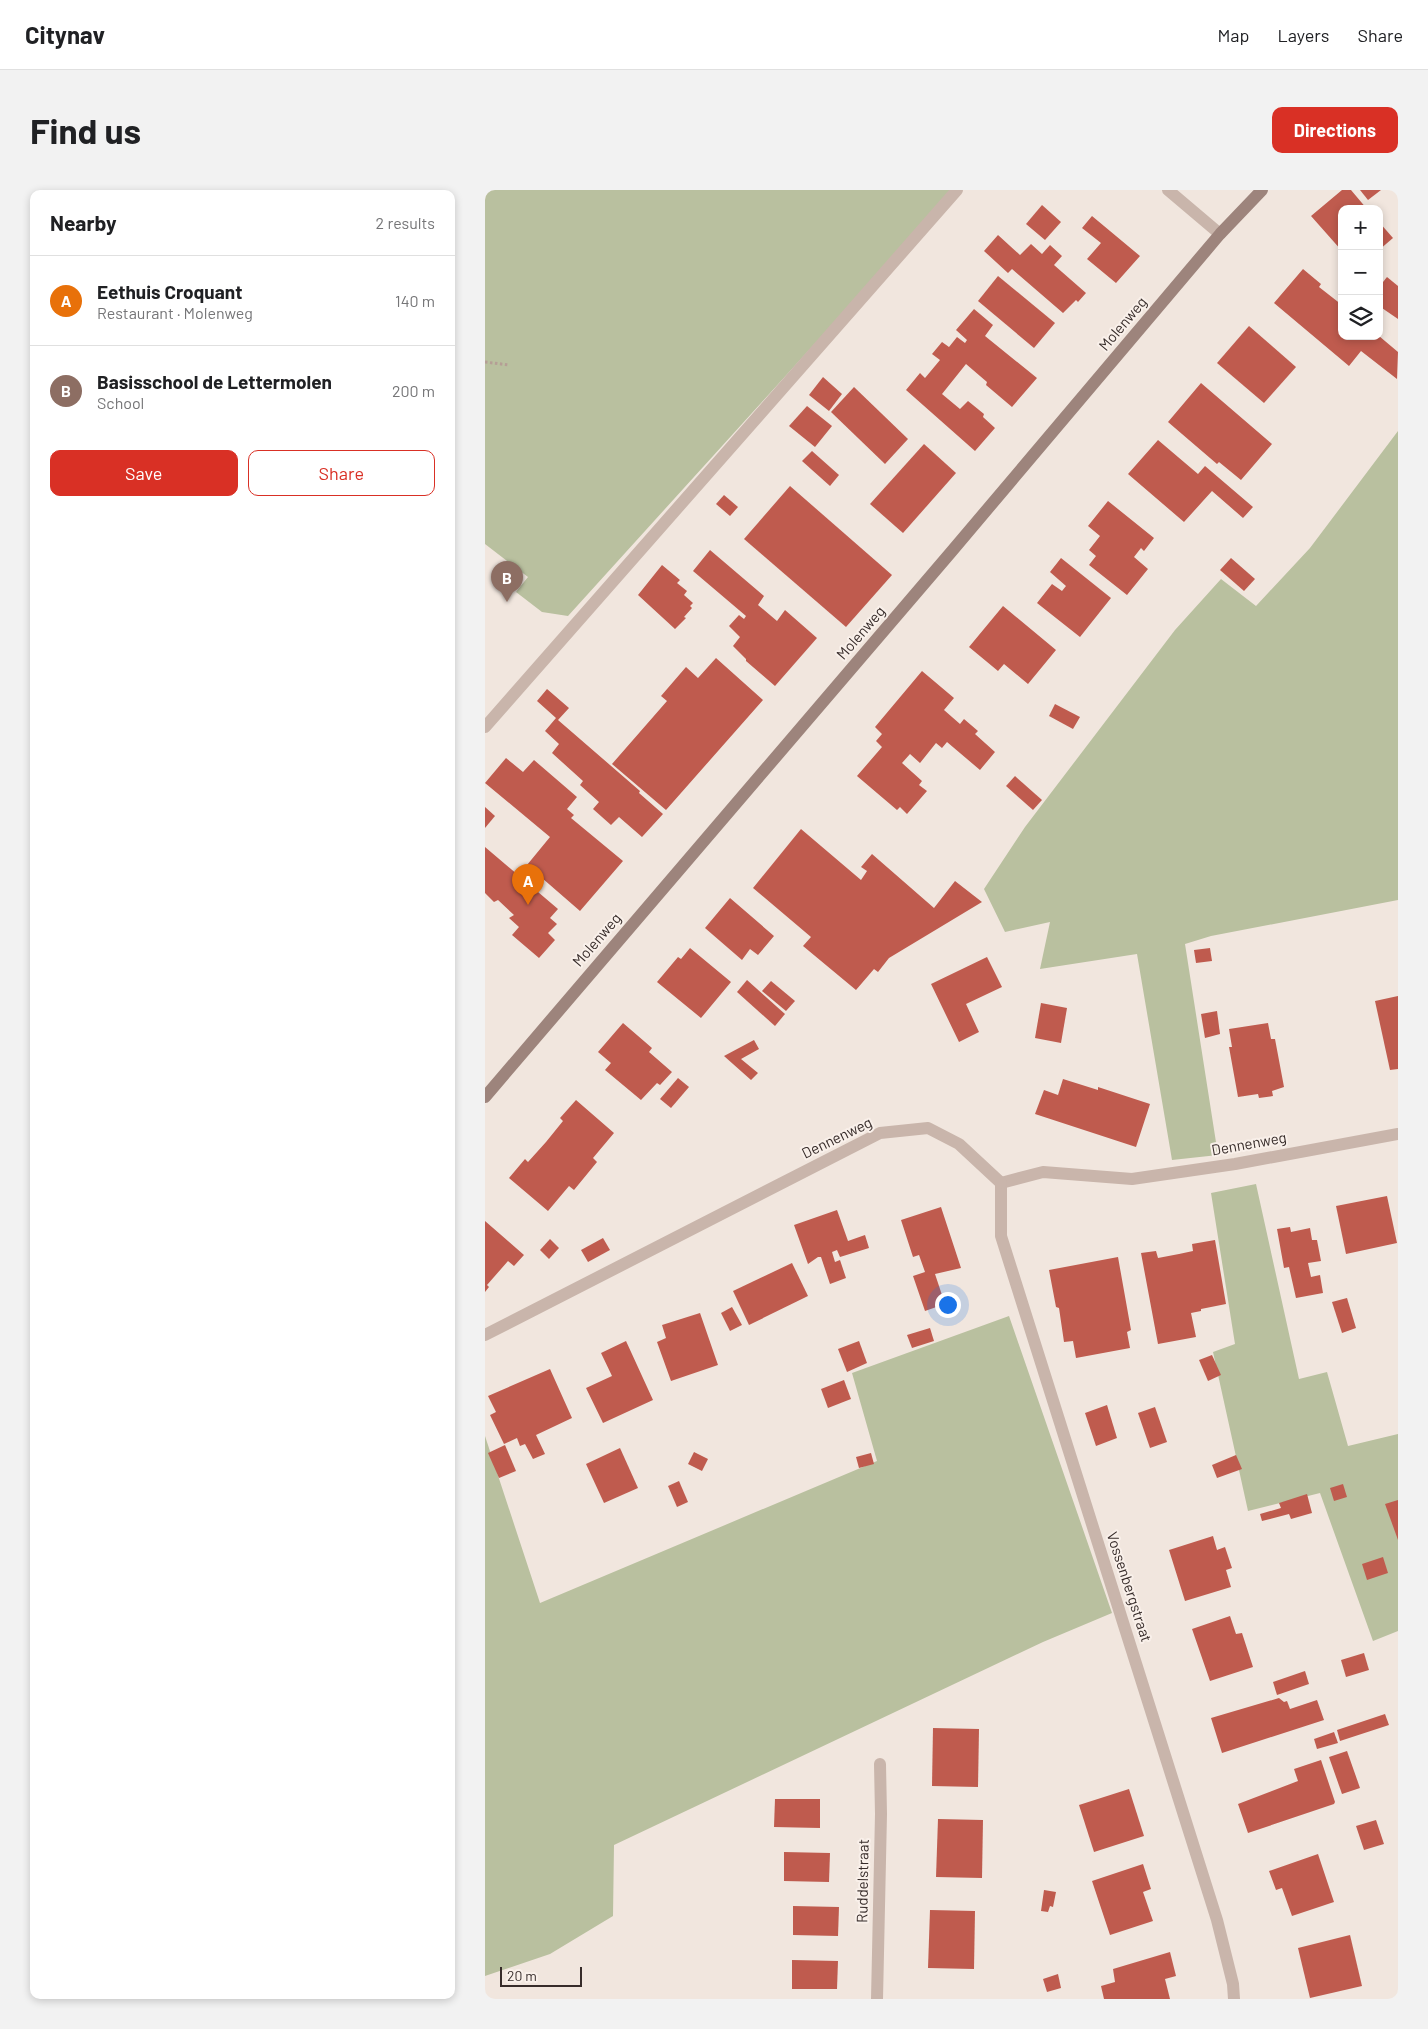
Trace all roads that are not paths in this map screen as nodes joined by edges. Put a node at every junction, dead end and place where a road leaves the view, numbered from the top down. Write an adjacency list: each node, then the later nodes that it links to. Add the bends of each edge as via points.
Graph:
1 (957, 190): 5 (street)
2 (1168, 190): 4 (street)
3 (1262, 190): 4 (street, Molenweg)
4 (1220, 234): 6 (street, Molenweg)
5 (485, 727)
6 (485, 1097)
7 (1398, 1134): 8 (street, Dennenweg, via 1132,1180 1043,1172)
8 (1001, 1183): 9 (street, Dennenweg, via 959,1144 928,1128 880,1133); 12 (street, Vossenbergstraat, via 1001,1236 1217,1920)
9 (485, 1335)
10 (880, 1764): 11 (street, Ruddelstraat)
11 (877, 1999)
12 (1235, 1999)

